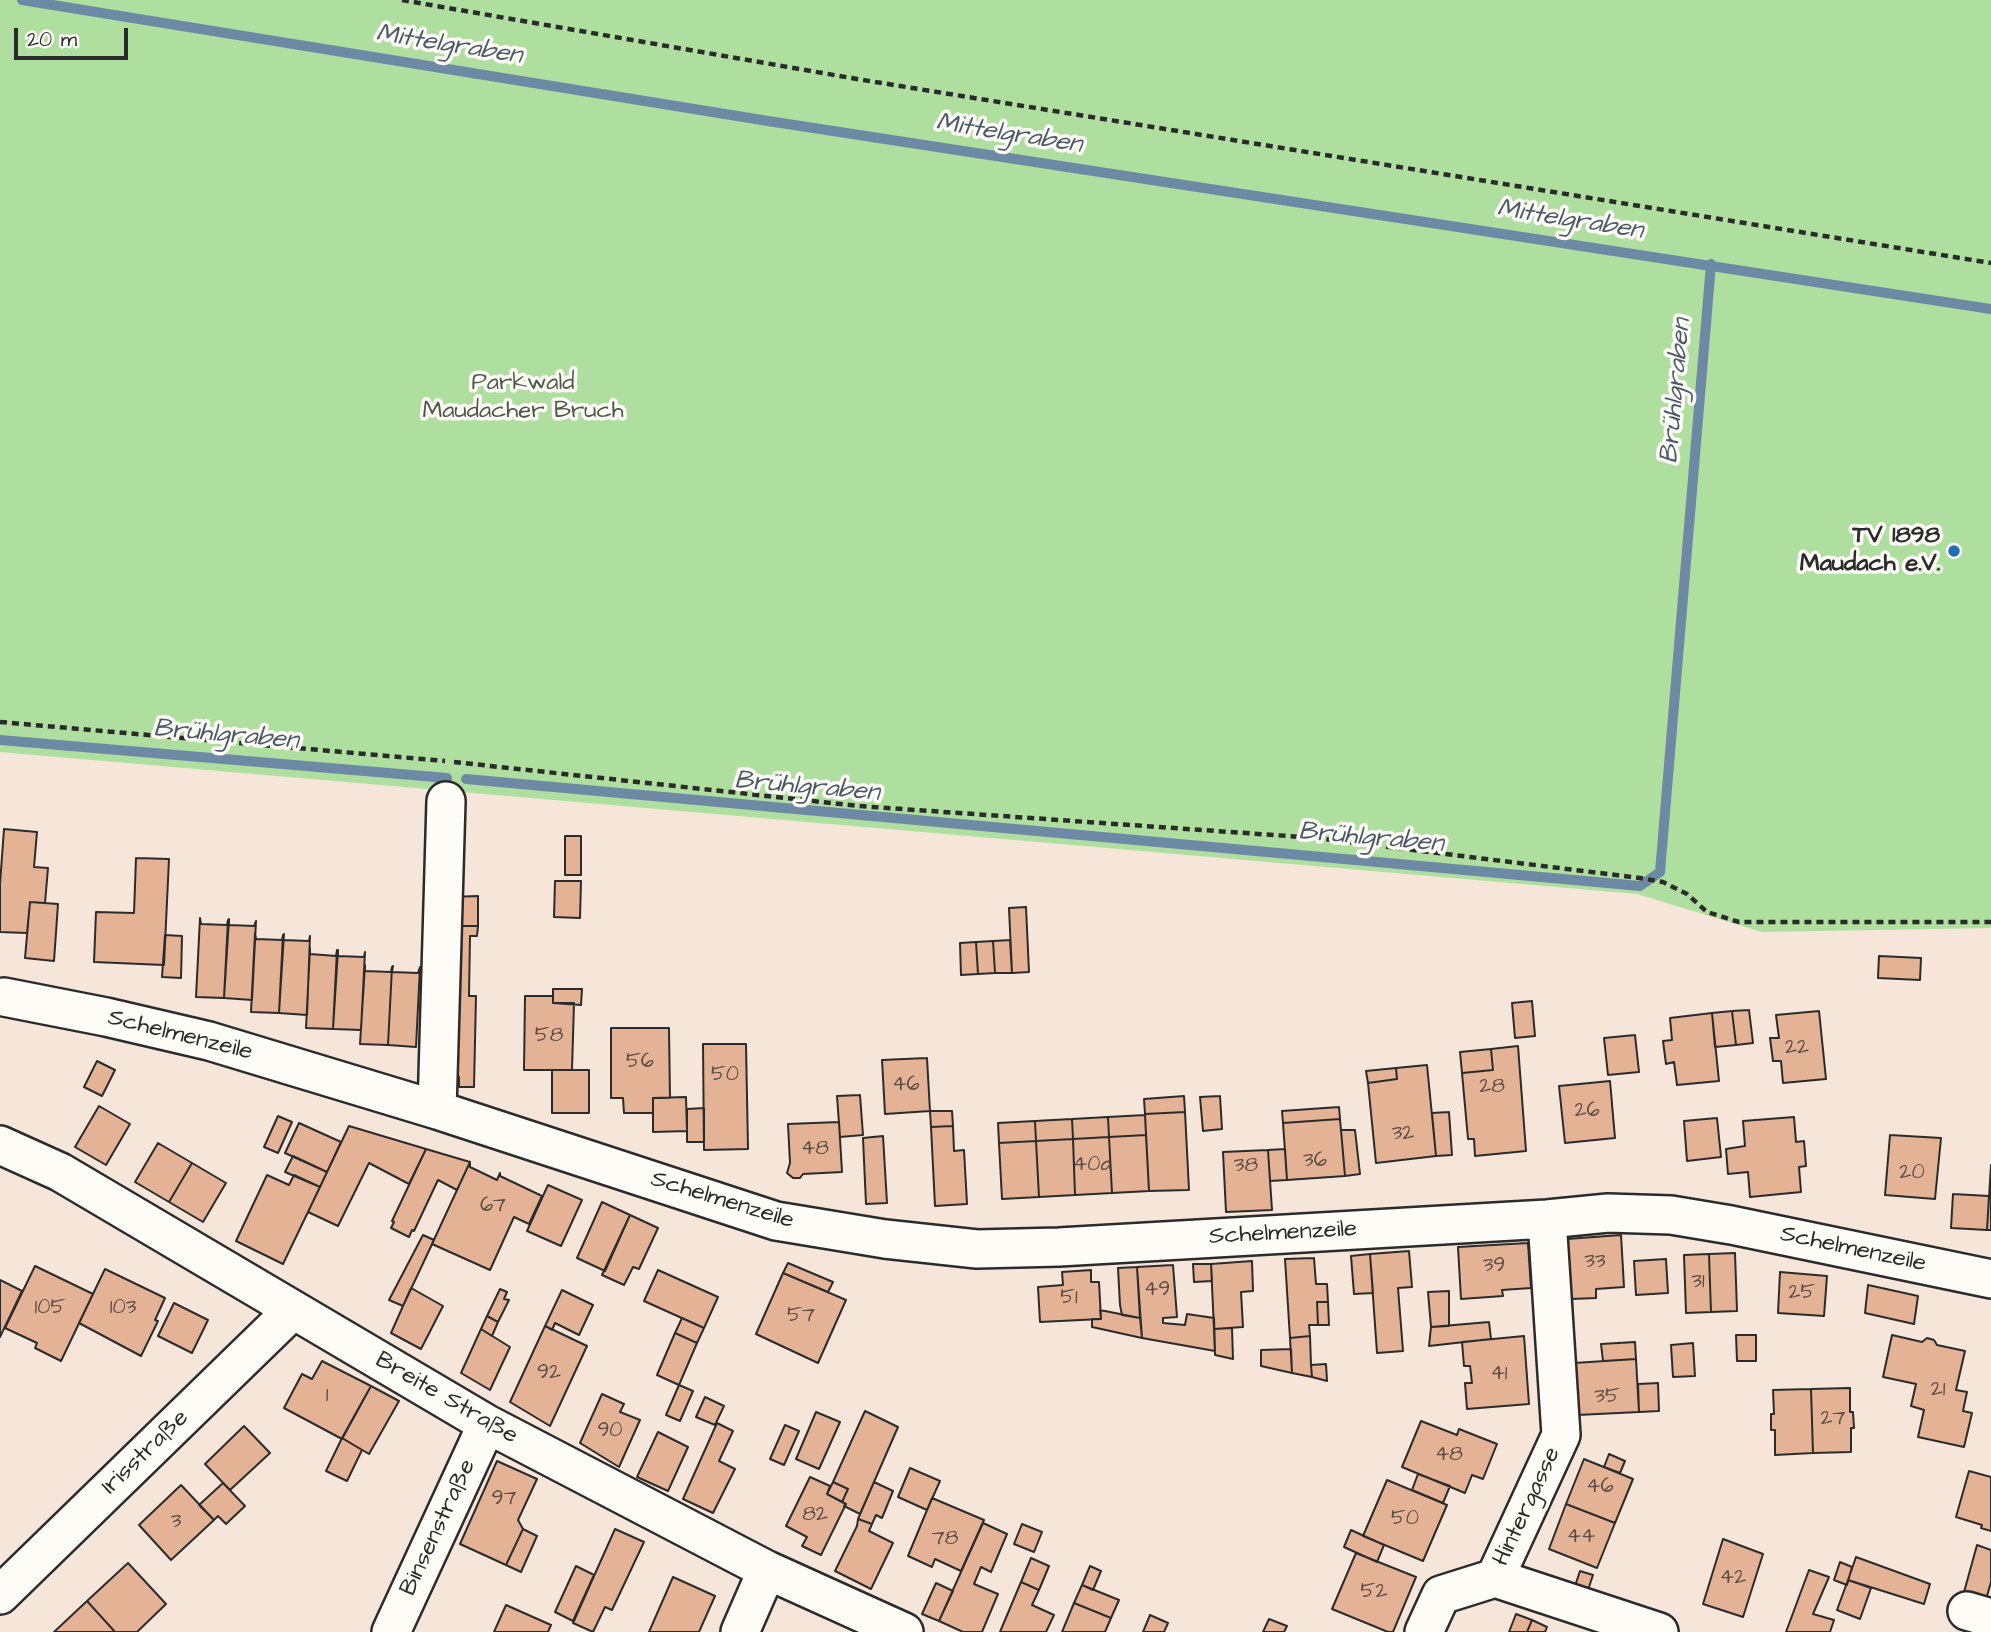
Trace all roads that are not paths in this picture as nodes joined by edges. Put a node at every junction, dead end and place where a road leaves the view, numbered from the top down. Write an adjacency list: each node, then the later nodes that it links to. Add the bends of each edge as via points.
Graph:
1 (446, 801): 3 (street)
2 (4, 997): 3 (street, Schelmenzeile, via 209,1041)
3 (437, 1110): 5 (street, Schelmenzeile, via 776,1221 977,1249)
4 (0, 1145): 7 (street, Breite Straße, via 60,1172)
5 (1547, 1219): 6 (street, Schelmenzeile, via 1608,1213 1671,1215); 10 (street, Hintergasse, via 1561,1435)
6 (1991, 1279)
7 (293, 1310): 8 (street, Breite Straße); 11 (street, Irisstraße)
8 (487, 1424): 9 (street, Breite Straße); 12 (street, Binsenstraße)
9 (767, 1570): 13 (street); 14 (street, Breite Straße)
10 (1495, 1578): 15 (street, Hintergasse, via 1441,1595); 16 (street, Hintergasse)
11 (0, 1595)
12 (391, 1632)
13 (740, 1632)
14 (904, 1632)
15 (1424, 1632)
16 (1659, 1632)

